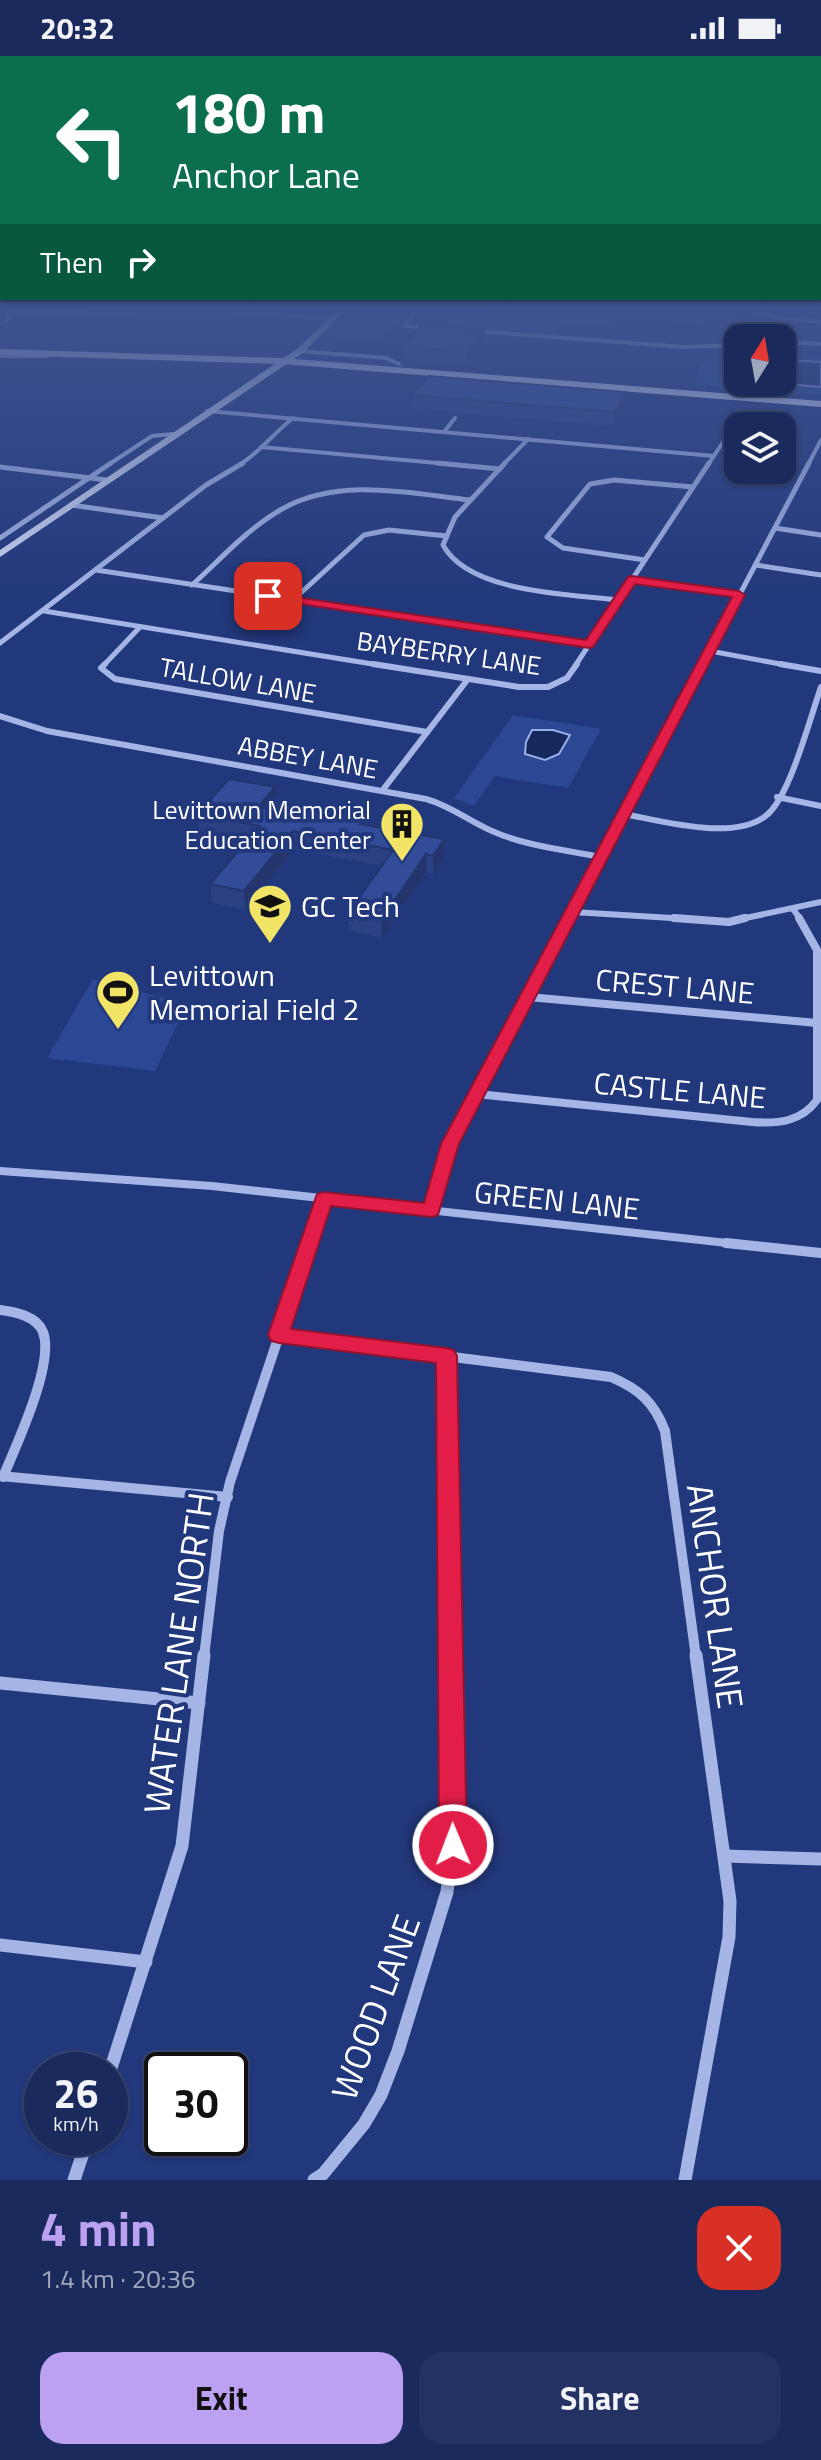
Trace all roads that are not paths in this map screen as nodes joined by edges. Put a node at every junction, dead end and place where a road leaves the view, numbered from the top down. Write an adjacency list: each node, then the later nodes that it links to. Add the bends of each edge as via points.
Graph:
1 (214, 406): 2 (main road)
2 (207, 411): 3 (street); 6 (main road)
3 (293, 418): 5 (street); 10 (street)
4 (455, 418): 5 (street)
5 (444, 432): 7 (street)
6 (173, 434): 15 (street, via 152,436); 16 (main road)
7 (528, 439): 12 (street); 14 (street)
8 (821, 440): 11 (street)
9 (723, 442): 12 (street, BAYBERRY LANE)
10 (261, 447): 14 (street); 20 (street)
11 (818, 449): 21 (street)
12 (714, 456): 17 (street, BAYBERRY LANE)
13 (0, 467): 15 (street)
14 (500, 469): 18 (street)
15 (90, 477): 16 (street); 24 (street)
16 (107, 480): 19 (main road)
17 (693, 487): 26 (street, BAYBERRY LANE); 26 (street, via 614,480 590,484 547,537 563,548)
18 (470, 500): 23 (street); 31 (street, via 368,491 307,498 277,512)
19 (71, 505): 20 (street); 25 (main road)
20 (163, 518): 28 (street)
21 (775, 528): 22 (street); 27 (street)
22 (821, 535)
23 (447, 536): 33 (street, via 389,530 364,535); 34 (street, via 446,556 474,575)
24 (0, 538)
25 (0, 554)
26 (645, 560): 30 (street, BAYBERRY LANE)
27 (756, 565): 29 (street); 32 (street)
28 (96, 570): 31 (street); 35 (street)
29 (821, 575)
30 (632, 580): 32 (street); 34 (street, BAYBERRY LANE)
31 (192, 585): 33 (street)
32 (739, 595): 39 (street)
33 (293, 600): 38 (street)
34 (619, 600): 38 (street, BAYBERRY LANE)
35 (44, 611): 36 (street, BAYBERRY LANE); 37 (street)
36 (140, 627): 41 (street, BAYBERRY LANE); 44 (street, TALLOW LANE, via 101,668 105,674)
37 (0, 643)
38 (589, 644): 41 (street, BAYBERRY LANE, via 567,678 548,687)
39 (710, 651): 40 (street); 48 (street)
40 (821, 671)
41 (468, 679): 44 (street)
42 (821, 687): 46 (street)
43 (0, 716): 45 (street, ABBEY LANE, via 47,731)
44 (427, 732): 45 (street)
45 (382, 791): 49 (street, ABBEY LANE, via 448,805 511,838)
46 (777, 797): 47 (street); 48 (street, via 763,817 728,827)
47 (821, 806)
48 (624, 814): 49 (street)
49 (601, 857): 52 (street)
50 (821, 902): 51 (street)
51 (793, 909): 52 (street, via 707,923); 54 (street, CASTLE LANE, via 817,950)
52 (573, 912): 53 (street)
53 (528, 997): 54 (street, CREST LANE); 55 (street)
54 (817, 1023): 55 (street, CASTLE LANE, via 817,1100 804,1115 786,1122)
55 (477, 1094): 58 (street, via 450,1144)
56 (0, 1171): 57 (street, GREEN LANE)
57 (324, 1199): 58 (street, GREEN LANE); 61 (street, WATER LANE NORTH)
58 (432, 1210): 59 (street, GREEN LANE)
59 (821, 1253)
60 (0, 1310): 63 (street, via 38,1325 48,1349)
61 (279, 1335): 62 (street, ANCHOR LANE); 64 (street, WATER LANE NORTH)
62 (447, 1356): 67 (street, ANCHOR LANE, via 611,1377 637,1388 656,1407 665,1431); 74 (street, WOOD LANE, via 453,1845 447,1892 381,2095 364,2124)
63 (2, 1476): 64 (street)
64 (228, 1497): 66 (street, WATER LANE NORTH, via 219,1531)
65 (0, 1683): 66 (street)
66 (199, 1703): 70 (street, WATER LANE NORTH, via 182,1846)
67 (725, 1856): 68 (street); 75 (street, ANCHOR LANE, via 729,1937)
68 (821, 1859)
69 (0, 1945): 70 (street)
70 (146, 1962): 71 (street, WATER LANE NORTH)
71 (116, 2052)
72 (82, 2156): 73 (street)
73 (74, 2180)
74 (314, 2180)
75 (685, 2180)

